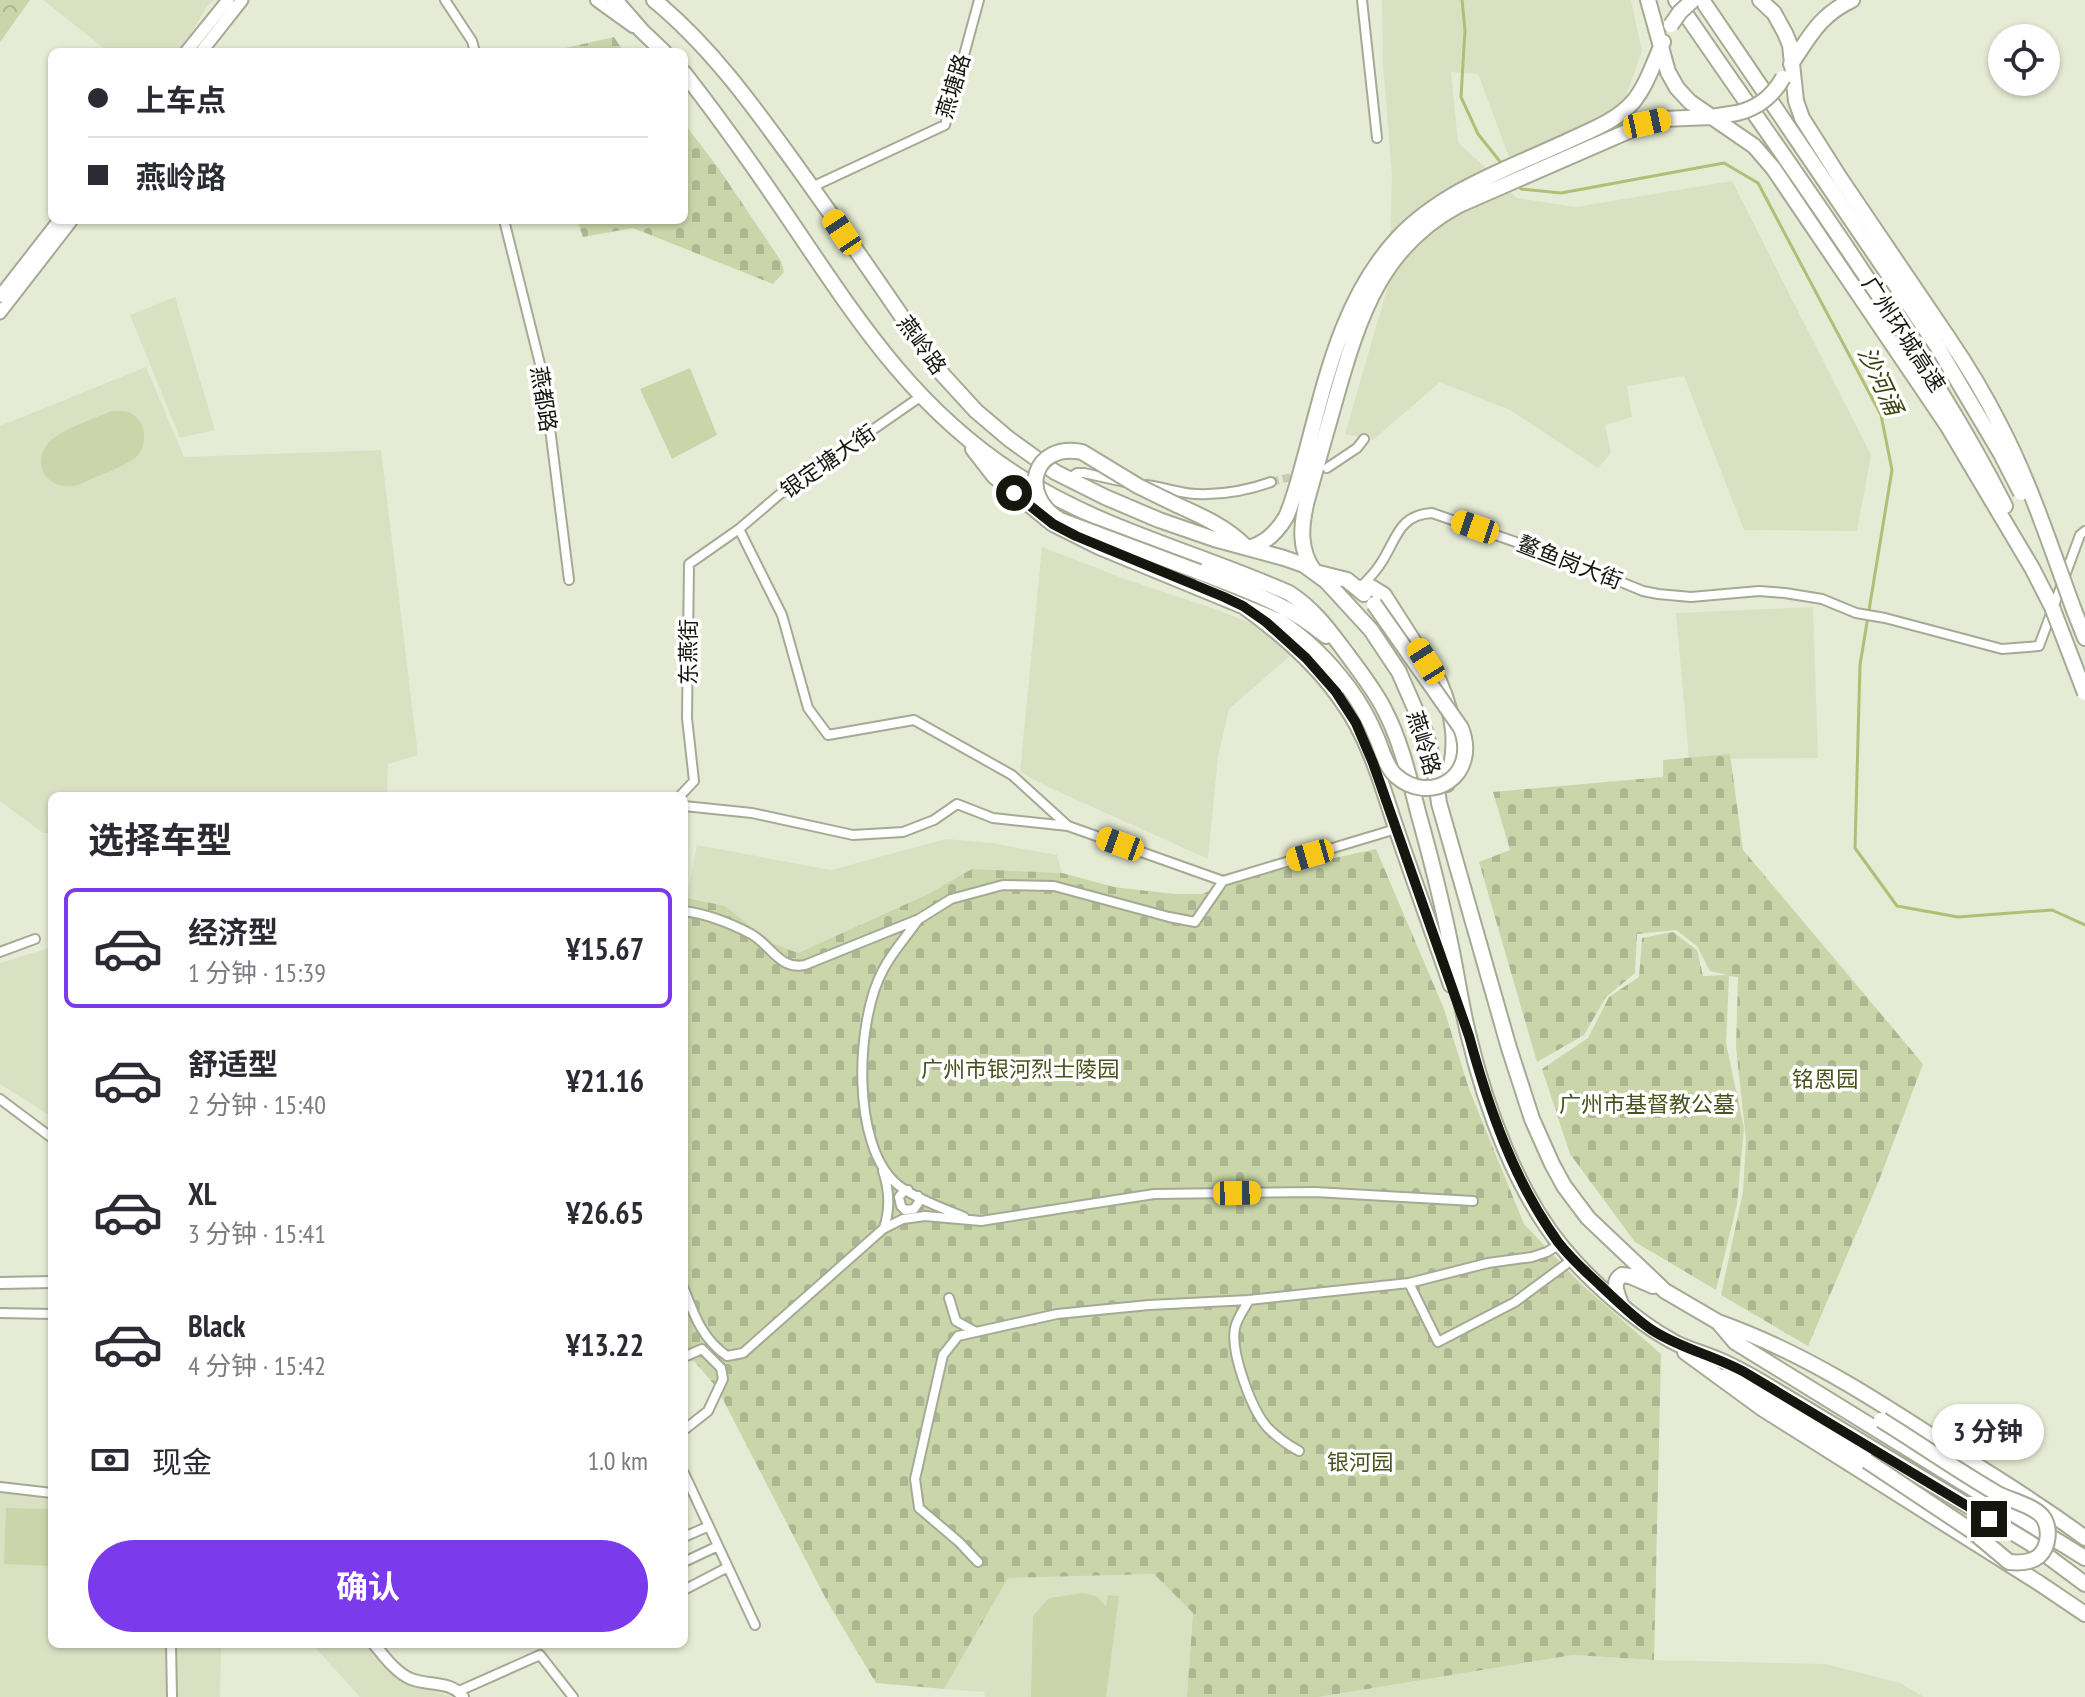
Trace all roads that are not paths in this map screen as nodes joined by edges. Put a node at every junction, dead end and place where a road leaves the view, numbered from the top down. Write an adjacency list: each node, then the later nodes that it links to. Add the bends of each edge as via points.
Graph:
1 (228, 0): 20 (main road)
2 (242, 0): 21 (main road)
3 (445, 0): 22 (street)
4 (597, 0): 16 (main road)
5 (615, 0): 16 (highway)
6 (654, 0): 35 (highway, 燕岭路, via 717,61)
7 (979, 0): 35 (street, 燕塘路, via 945,125)
8 (1362, 0): 34 (street)
9 (1676, 0): 55 (highway, 广州环城高速, via 1951,406)
10 (1693, 0): 15 (highway, bridge)
11 (1702, 0): 56 (highway, 广州环城高速, bridge, via 1937,346 2008,467)
12 (1760, 0): 17 (highway, via 1778,17)
13 (1852, 0): 18 (highway, via 1836,7)
14 (1649, 3): 19 (highway); 28 (highway, via 1653,46)
15 (1671, 25): 19 (highway); 24 (highway)
16 (642, 31): 23 (highway)
17 (1785, 33): 25 (highway); 27 (highway)
18 (1808, 38): 25 (highway); 27 (highway)
19 (1661, 46): 24 (highway); 28 (highway)
20 (189, 48)
21 (204, 48)
22 (474, 48)
23 (660, 48)
24 (1666, 61): 29 (highway, via 1673,83)
25 (1792, 63): 27 (highway)
26 (688, 78): 42 (highway, 燕岭路, via 881,351)
27 (1789, 81): 30 (highway, bridge, via 1766,100); 56 (highway, bridge, via 1812,134 1956,349 2000,425)
28 (1641, 92): 41 (highway, via 1615,119 1499,172 1416,221 1363,286 1340,337)
29 (1690, 102): 30 (highway, via 1713,112); 31 (highway)
30 (1737, 113): 31 (highway)
31 (1711, 117): 32 (highway); 33 (highway)
32 (1663, 119): 33 (highway, via 1710,124); 41 (highway, via 1623,131 1467,201 1416,234 1388,266 1368,302)
33 (1741, 137): 55 (highway, via 1783,182 1934,405)
34 (1377, 138)
35 (812, 187): 46 (highway, 燕岭路, via 951,384 1009,439)
36 (56, 224): 39 (main road)
37 (69, 224): 40 (main road)
38 (505, 224): 52 (street, 燕都路, via 544,380)
39 (0, 296)
40 (0, 313)
41 (1329, 396): 50 (highway, via 1286,517 1271,536); 51 (highway, via 1302,519 1302,548)
42 (920, 397): 43 (highway, 燕岭路); 48 (street, 银定塘大街, via 780,494)
43 (966, 439): 54 (highway, via 994,476 1053,524); 58 (highway, 燕岭路, via 1019,477 1075,507 1289,593 1315,613)
44 (1364, 439): 45 (street)
45 (1327, 468)
46 (1068, 479): 47 (street, via 1084,473 1196,494); 50 (highway, 燕岭路, via 1133,510)
47 (1271, 482)
48 (739, 529): 60 (street, 东燕街, via 689,564 687,718 694,781); 63 (street, via 782,615 808,708 828,735 914,720 1012,775)
49 (2085, 531): 53 (street, 鳌鱼岗大街, via 2039,646 2002,649 1785,593 1677,597 1643,591 1432,513 1412,516 1403,525)
50 (1248, 548): 51 (highway, 燕岭路); 58 (highway, bridge, via 1234,535 1082,452 1063,451 1040,466 1035,482 1039,500 1051,515 1262,596 1290,610)
51 (1315, 572): 53 (highway); 61 (highway, 燕岭路, via 1371,630 1399,672 1426,734)
52 (569, 580)
53 (1359, 588): 54 (highway, bridge, via 1461,728 1467,751 1448,782 1418,786 1398,777 1349,688 1327,660 1279,621); 61 (highway, via 1371,587 1384,595 1445,695 1455,747)
54 (1243, 606): 64 (highway, via 1306,658 1346,705 1365,741)
55 (2052, 607): 59 (highway, 广州环城高速, bridge)
56 (2074, 610): 57 (highway, 广州环城高速)
57 (2085, 638)
58 (1346, 653): 70 (highway, 燕岭路, via 1378,697 1399,744 1432,862)
59 (2085, 693)
60 (684, 792)
61 (1439, 803): 85 (highway, 燕岭路, via 1541,1142 1588,1218)
62 (688, 806): 63 (street, via 752,813 853,835 903,832 957,804 993,818)
63 (1068, 826): 65 (street)
64 (1396, 829): 65 (street); 70 (highway)
65 (1223, 881): 67 (street, via 1195,922 1054,886 1015,884 951,899)
66 (688, 912): 67 (street, via 712,916 754,936 794,967)
67 (919, 919): 73 (street, via 882,970 867,1011 863,1110)
68 (35, 939): 69 (street)
69 (0, 952)
70 (1469, 1036): 80 (highway, 燕岭路, via 1509,1155)
71 (0, 1099): 72 (street)
72 (48, 1135)
73 (881, 1163): 74 (street); 79 (street, via 888,1194)
74 (908, 1190): 75 (street); 77 (street, via 899,1197)
75 (918, 1196): 77 (street); 78 (street)
76 (1473, 1201): 78 (street, via 1315,1192 1154,1194)
77 (910, 1214): 78 (street); 79 (street)
78 (973, 1220)
79 (883, 1229): 87 (street, via 743,1353 727,1356 714,1347)
80 (1560, 1244): 81 (highway, 燕岭路); 84 (street, via 1532,1257)
81 (1573, 1259): 84 (street, via 1515,1302 1438,1342); 89 (highway, 燕岭路)
82 (48, 1282): 83 (street)
83 (0, 1283)
84 (1409, 1283): 88 (street)
85 (1665, 1291): 89 (highway, via 1622,1275 1615,1283); 92 (highway, 燕岭路)
86 (949, 1298): 93 (street, via 956,1321)
87 (688, 1299)
88 (1249, 1300): 93 (street, via 1057,1314); 97 (street, via 1235,1326 1235,1356 1267,1427)
89 (1622, 1306): 94 (highway, 燕岭路)
90 (0, 1313): 91 (street)
91 (48, 1314)
92 (1718, 1322): 94 (highway, bridge, via 2002,1496 2039,1513 2047,1524 2046,1546 2031,1561 2009,1562 1867,1461); 103 (highway, via 1874,1398); 105 (highway, 燕岭路, via 1735,1342)
93 (977, 1332): 107 (street, via 958,1336 943,1355 915,1479 919,1508)
94 (1676, 1344): 109 (highway, 燕岭路, via 1760,1381 2030,1543); 111 (highway, via 1763,1409)
95 (688, 1355): 96 (street, via 702,1349 721,1368 723,1379 708,1411)
96 (688, 1427)
97 (1299, 1451)
98 (688, 1481): 101 (street)
99 (0, 1487): 100 (street)
100 (48, 1493)
101 (709, 1526): 102 (street); 104 (street)
102 (688, 1535)
103 (2085, 1538)
104 (718, 1546): 106 (street); 108 (street)
105 (2085, 1558)
106 (688, 1560)
107 (978, 1562)
108 (728, 1567): 110 (street); 112 (street)
109 (2085, 1584)
110 (688, 1588)
111 (2085, 1614)
112 (755, 1625)
113 (171, 1648): 116 (street)
114 (378, 1648): 115 (street, via 408,1678 450,1686)
115 (461, 1694): 117 (street, via 540,1655)
116 (172, 1697)
117 (573, 1697)

